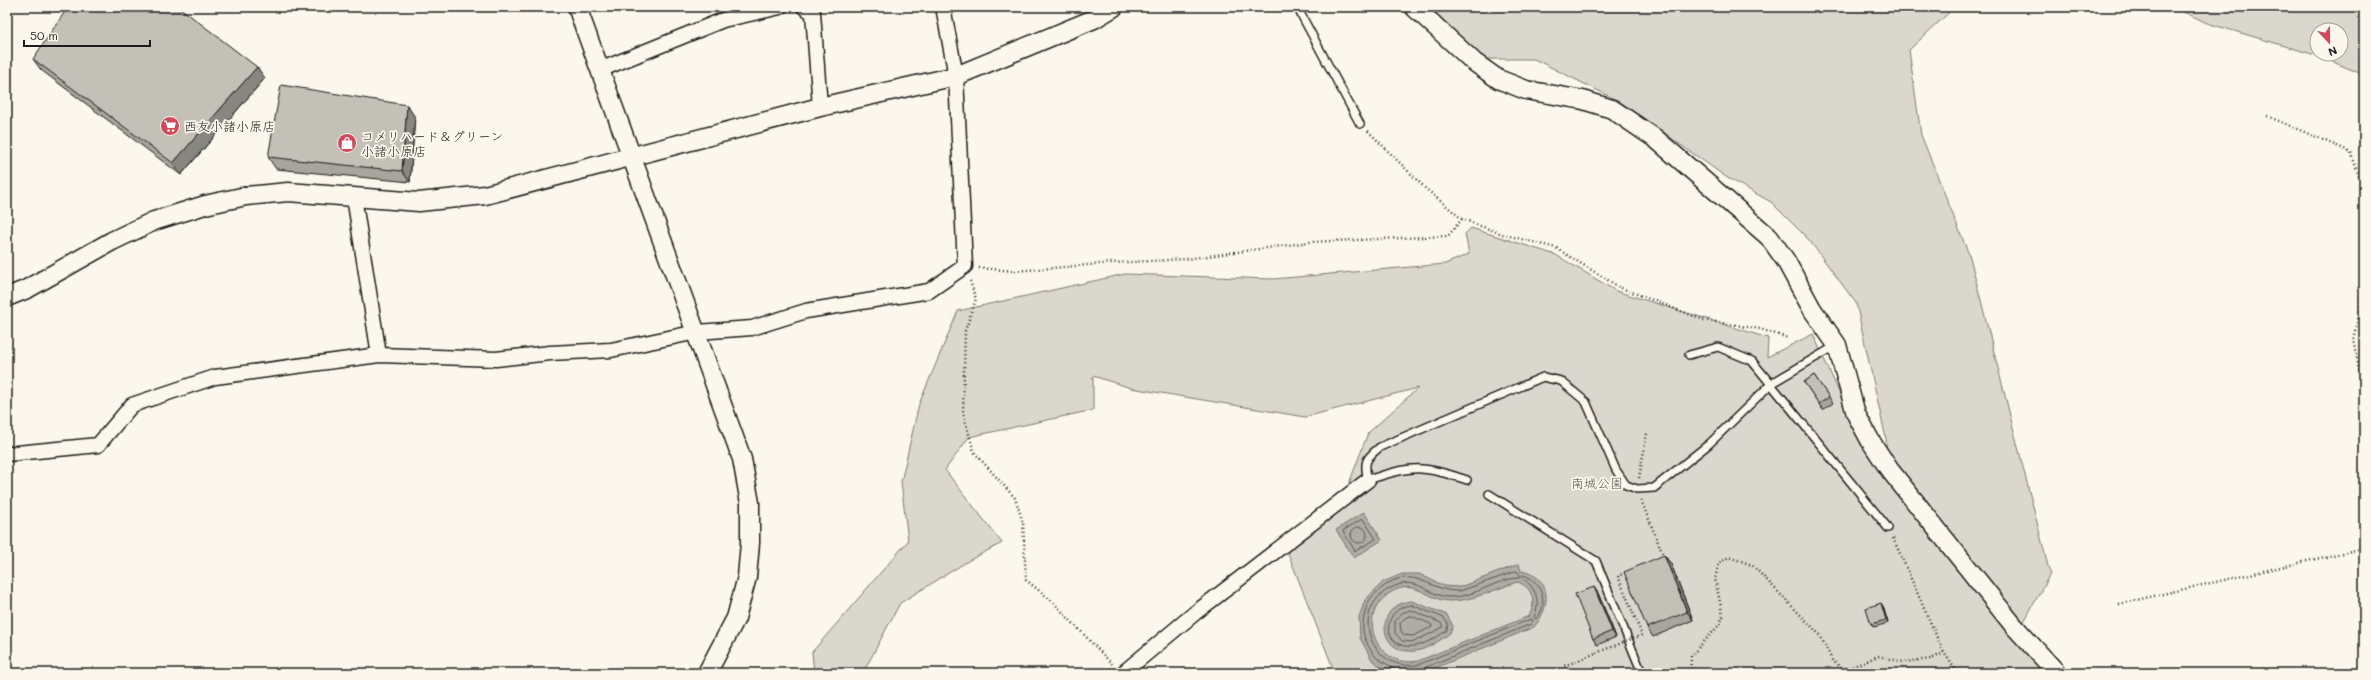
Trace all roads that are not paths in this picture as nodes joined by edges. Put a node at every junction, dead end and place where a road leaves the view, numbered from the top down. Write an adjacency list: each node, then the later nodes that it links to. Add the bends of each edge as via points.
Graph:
1 (577, 7): 8 (street)
2 (780, 7): 8 (street, via 723,20)
3 (804, 7): 10 (street, via 813,13)
4 (943, 7): 9 (street)
5 (1114, 7): 9 (street, via 1094,19)
6 (1297, 7): 11 (lane)
7 (1414, 7): 16 (street, via 1474,62 1498,79 1526,90 1583,100 1612,109 1656,139 1769,237)
8 (602, 69): 12 (street)
9 (956, 76): 10 (street); 15 (street, via 965,266 930,291 806,311 752,328)
10 (820, 107): 12 (street)
11 (1360, 124)
12 (632, 155): 13 (street, via 485,195 461,199 419,202); 15 (street)
13 (354, 197): 14 (street, via 288,192 246,196 205,206 154,221); 18 (street)
14 (7, 297)
15 (697, 332): 18 (street, via 611,350 496,359); 26 (street, via 742,459 750,503 750,543 738,611)
16 (1837, 345): 19 (lane); 28 (street, via 1856,414 1889,469 2014,626)
17 (1689, 355): 19 (lane, via 1718,347 1752,361)
18 (379, 356): 20 (street, via 215,377 132,405 98,444)
19 (1772, 383): 21 (lane, via 1709,444 1654,488 1637,489 1626,485 1616,470 1586,402 1560,381 1543,377 1380,447 1369,456 1364,466); 24 (lane)
20 (7, 454)
21 (1368, 480): 22 (lane, via 1405,468 1425,468); 25 (street)
22 (1467, 480)
23 (1489, 494): 27 (lane, via 1596,561)
24 (1888, 528)
25 (1120, 671)
26 (707, 673)
27 (1642, 673)
28 (2057, 673)

